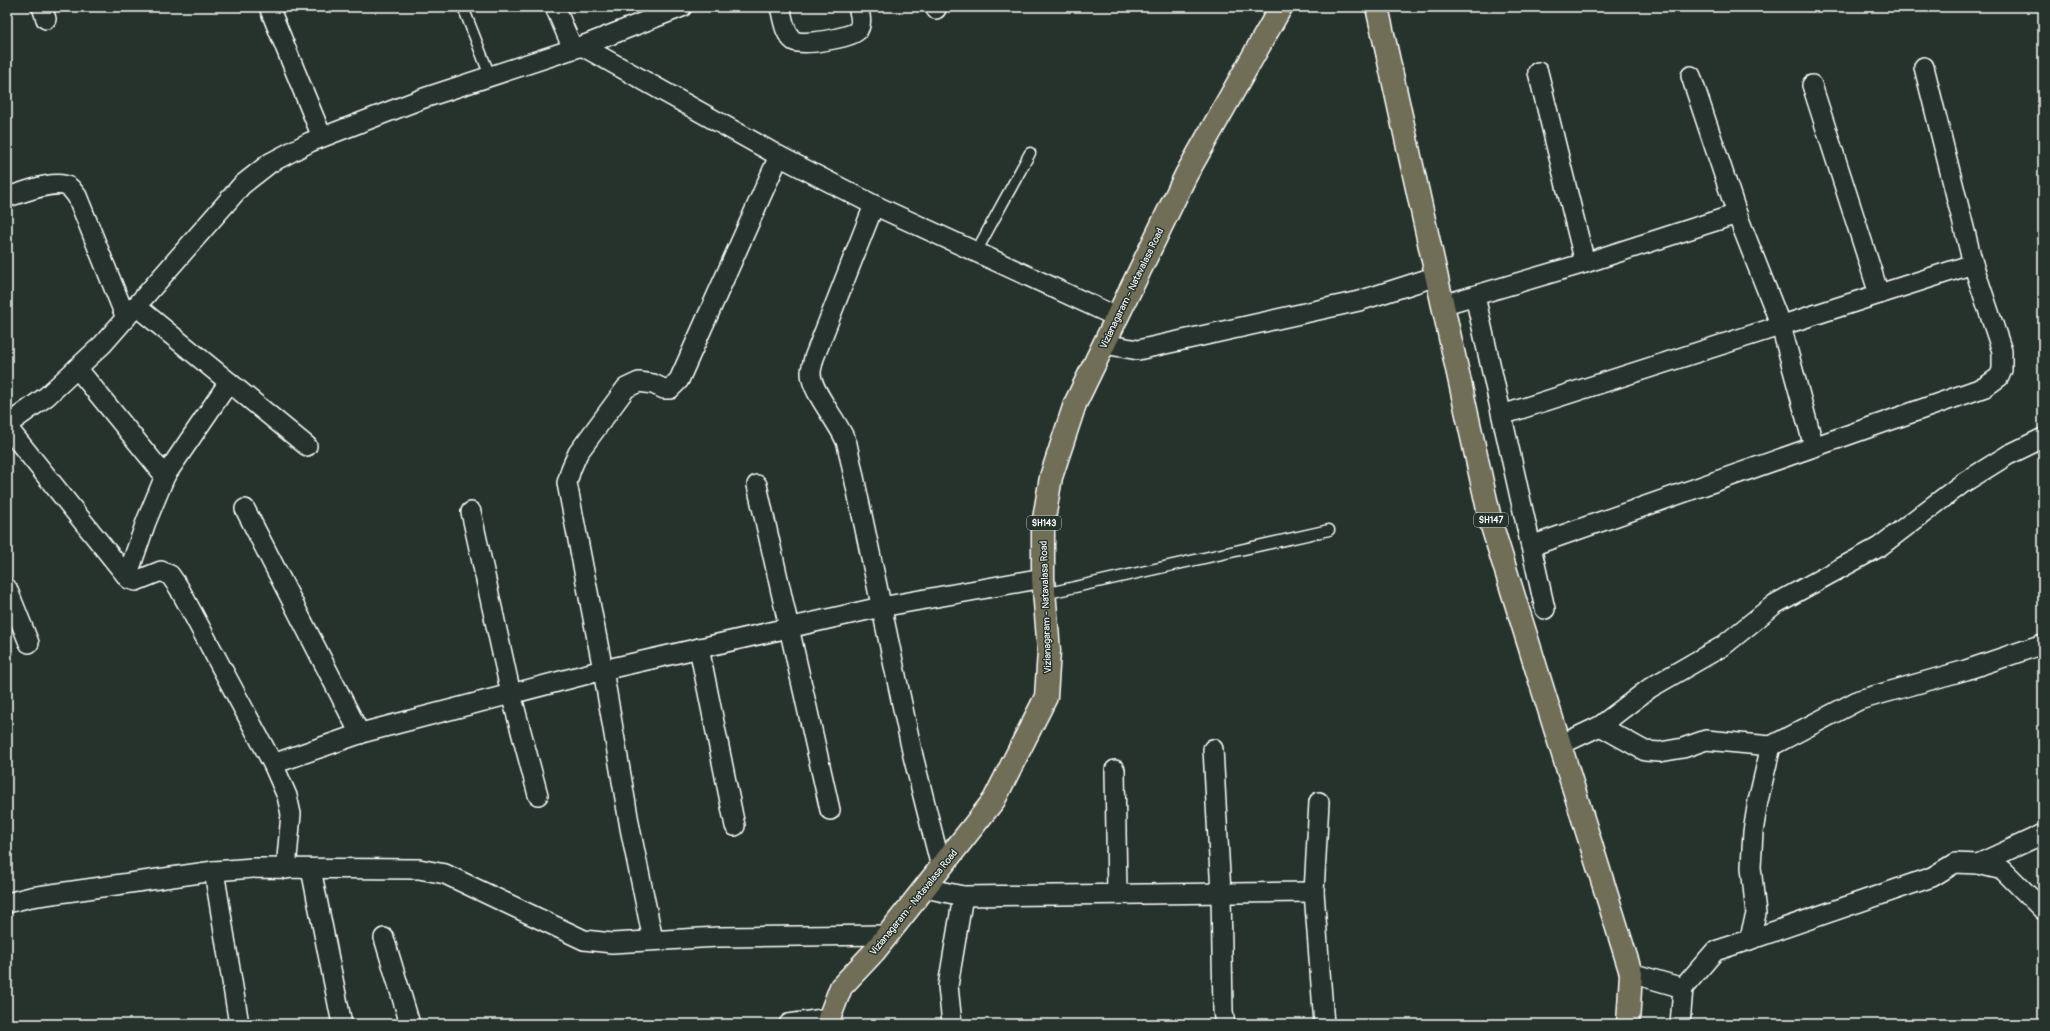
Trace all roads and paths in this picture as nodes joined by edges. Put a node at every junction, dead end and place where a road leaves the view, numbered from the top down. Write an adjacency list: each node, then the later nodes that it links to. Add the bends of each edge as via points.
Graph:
1 (269, 7): 15 (street)
2 (463, 7): 12 (lane)
3 (555, 7): 9 (street)
4 (682, 7): 9 (street)
5 (780, 7): 6 (street, via 790,37 795,42 803,44 840,37 857,30 861,25)
6 (858, 7)
7 (1281, 7): 29 (main road, Vizianagaram - Natavalasa Road / SH143, via 1186,175)
8 (1376, 7): 24 (main road, SH147)
9 (578, 47): 12 (street); 17 (street)
10 (1924, 67): 23 (street)
11 (1538, 72): 22 (street)
12 (490, 76): 15 (street)
13 (1691, 76): 20 (street)
14 (1812, 85): 25 (street)
15 (322, 137): 28 (street, via 270,163 242,185)
16 (1030, 153): 21 (lane)
17 (779, 156): 19 (street); 54 (street, via 679,380 670,389 639,382 626,388 578,453 571,469 567,483 569,499)
18 (7, 197): 28 (street, via 52,184 70,187 77,196)
19 (874, 206): 21 (street); 48 (street, via 814,358 811,375 816,389 840,427 847,444)
20 (1737, 214): 22 (street); 30 (street)
21 (976, 252): 29 (street)
22 (1585, 263): 26 (street)
23 (1973, 264): 25 (street); 38 (street, via 2002,351 2002,370 1999,377 1985,388)
24 (1437, 276): 27 (main road, SH147); 31 (street, via 1359,302 1138,350)
25 (1879, 294): 30 (street)
26 (1475, 296): 27 (street); 34 (street)
27 (1442, 305): 58 (main road, SH147, via 1493,530)
28 (131, 312): 32 (street, via 103,344); 33 (street)
29 (1117, 317): 31 (main road, Vizianagaram - Natavalasa Road / SH143)
30 (1781, 326): 34 (street); 38 (street)
31 (1104, 344): 46 (main road, Vizianagaram - Natavalasa Road / SH143, via 1075,404 1051,477 1044,525)
32 (77, 368): 35 (street, via 47,396); 39 (street)
33 (229, 382): 37 (street); 39 (street)
34 (1502, 415): 44 (street)
35 (7, 426): 45 (street)
36 (2043, 438): 56 (street, via 2008,455 1963,483 1879,547 1775,604 1724,646 1650,688)
37 (307, 446)
38 (1814, 447): 44 (street)
39 (165, 476): 45 (street)
40 (757, 485): 50 (street)
41 (245, 509): 57 (street)
42 (471, 512): 55 (street)
43 (1329, 530): 46 (lane)
44 (1531, 546): 49 (street)
45 (127, 577): 61 (street, via 136,581 161,571 170,575)
46 (1044, 586): 48 (street); 69 (main road, Vizianagaram - Natavalasa Road / SH143, via 1048,651 1046,697 994,800)
47 (7, 588): 51 (street)
48 (881, 606): 50 (street); 69 (street, via 913,756)
49 (1545, 608)
50 (789, 628): 53 (street); 65 (street)
51 (29, 643)
52 (2043, 644): 59 (street, via 1966,670 1859,700)
53 (699, 648): 54 (street); 66 (street)
54 (603, 670): 55 (street); 82 (street, via 630,828)
55 (511, 694): 57 (street); 63 (street)
56 (1600, 726): 58 (street); 59 (street, via 1644,751 1660,752 1706,740)
57 (360, 734): 61 (street)
58 (1560, 745): 84 (main road, SH147)
59 (1771, 746): 83 (street, via 1753,832 1751,867 1756,914)
60 (1213, 749): 75 (street)
61 (272, 764): 71 (street, via 287,796 291,814)
62 (1114, 770): 76 (street)
63 (538, 795)
64 (1320, 802): 74 (street)
65 (830, 810)
66 (735, 826)
67 (2043, 834): 68 (street)
68 (1978, 864): 79 (street, via 2003,870); 83 (street, via 1955,863 1932,877)
69 (942, 867): 73 (main road, Vizianagaram - Natavalasa Road / SH143)
70 (311, 868): 71 (street); 82 (street, via 432,871 445,874 584,940 612,943); 88 (street)
71 (286, 869): 72 (street)
72 (214, 871): 78 (street, via 31,897); 87 (street)
73 (925, 888): 77 (street); 80 (main road, Vizianagaram - Natavalasa Road / SH143)
74 (1314, 892): 75 (street); 93 (street)
75 (1221, 893): 76 (street); 92 (street)
76 (1118, 894): 77 (street)
77 (963, 896): 91 (street, via 948,986)
78 (7, 903)
79 (2043, 910)
80 (887, 935): 82 (street); 86 (main road, Vizianagaram - Natavalasa Road / SH143, via 841,987)
81 (384, 938): 89 (street)
82 (653, 940)
83 (1749, 940): 85 (street, via 1715,951)
84 (1631, 973): 85 (street); 94 (main road, SH147)
85 (1683, 988): 95 (street)
86 (828, 1021): 90 (street)
87 (239, 1024)
88 (342, 1024)
89 (410, 1024)
90 (789, 1024)
91 (952, 1024)
92 (1225, 1024)
93 (1324, 1024)
94 (1628, 1024)
95 (1680, 1024)

